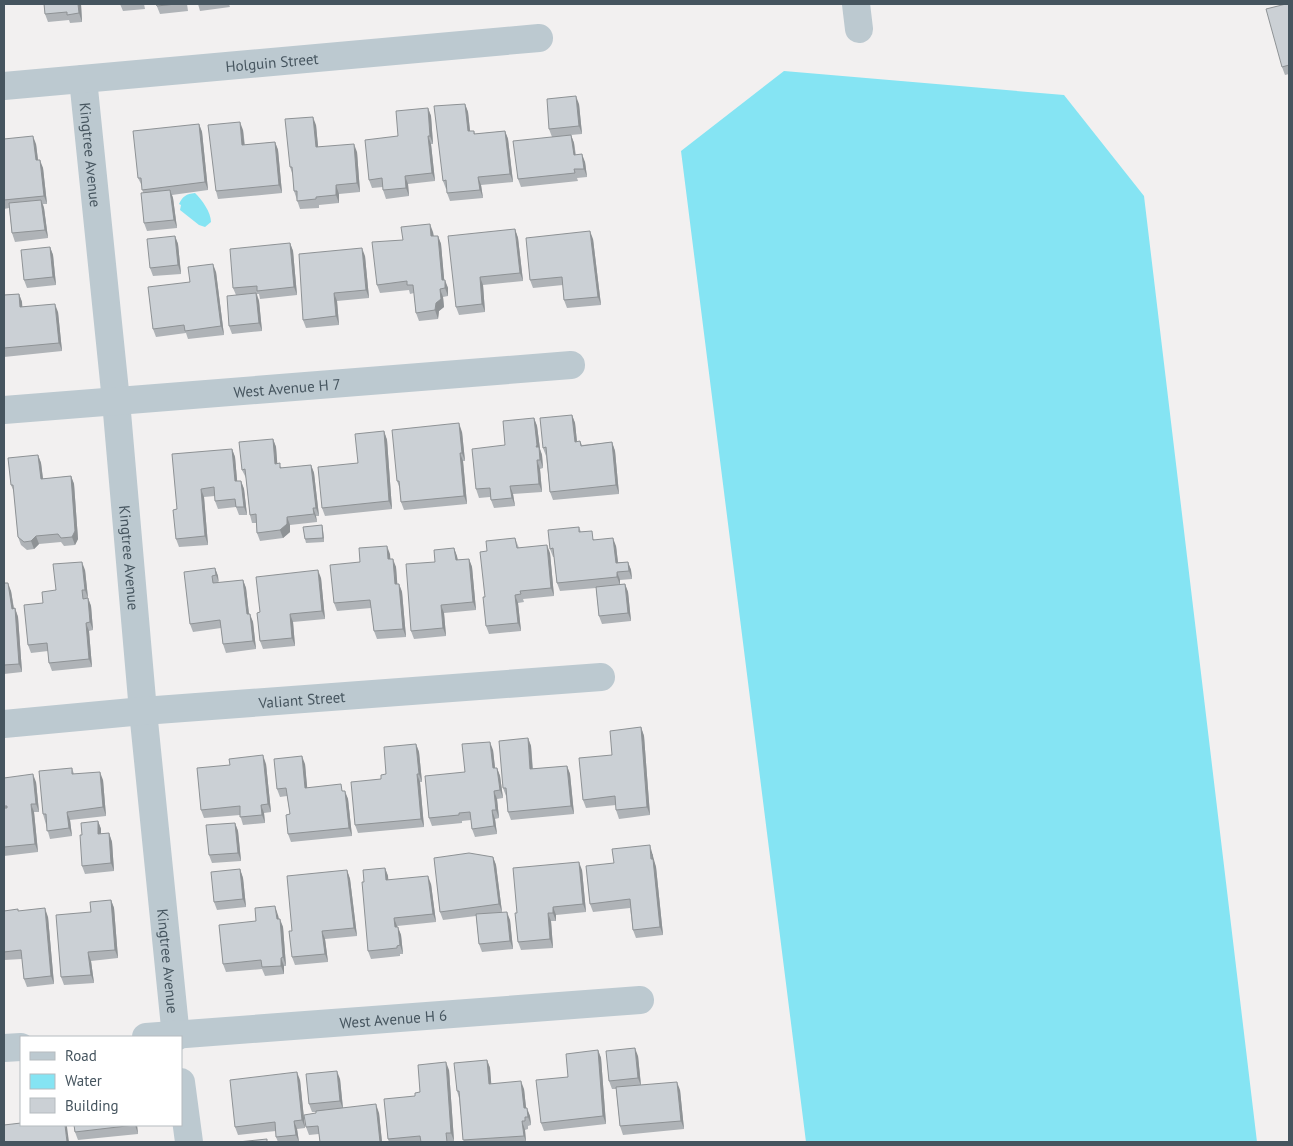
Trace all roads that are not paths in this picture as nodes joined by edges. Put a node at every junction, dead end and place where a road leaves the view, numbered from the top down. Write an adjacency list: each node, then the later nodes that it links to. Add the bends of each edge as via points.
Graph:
1 (539, 38): 2 (street, Holguin Street)
2 (82, 80): 3 (street, Holguin Street); 5 (street, Kingtree Avenue)
3 (4, 86)
4 (571, 364): 5 (street, West Avenue H 7)
5 (116, 401): 6 (street, West Avenue H 7); 8 (street, Kingtree Avenue)
6 (4, 410)
7 (601, 677): 8 (street, Valiant Street)
8 (143, 712): 9 (street, Valiant Street); 11 (street, Kingtree Avenue)
9 (4, 724)
10 (640, 1000): 11 (street, West Avenue H 6)
11 (176, 1036)
12 (20, 1047): 13 (street)
13 (4, 1048)
14 (182, 1090): 15 (street)
15 (189, 1142)

